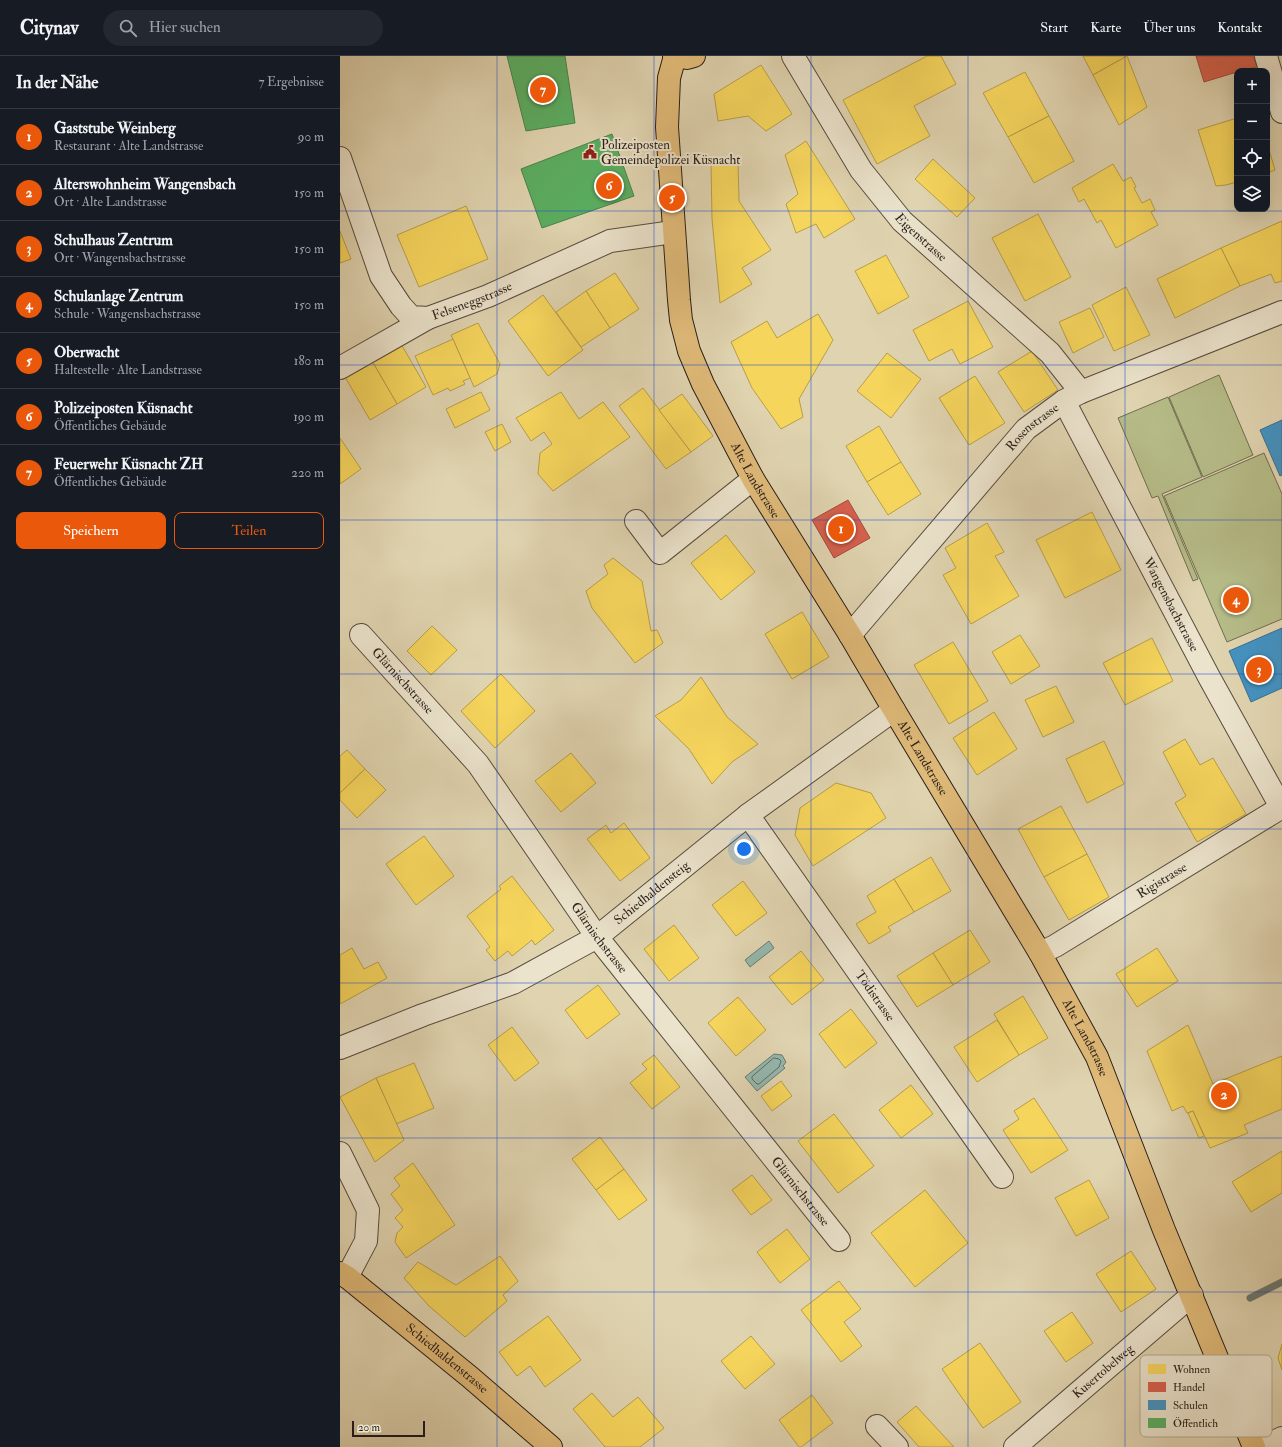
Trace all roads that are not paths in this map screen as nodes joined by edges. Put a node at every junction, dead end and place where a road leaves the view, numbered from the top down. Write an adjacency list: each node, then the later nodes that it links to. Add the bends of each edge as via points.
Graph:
1 (674, 56): 2 (main road, Alte Landstrasse); 7 (main road, Alte Landstrasse, via 669,78 667,128)
2 (694, 56)
3 (793, 56): 11 (street, Eigenstrasse, via 861,170 902,221 1050,353)
4 (1266, 56): 5 (street)
5 (1282, 112)
6 (340, 158): 9 (street, Felseneggstrasse, via 381,276 411,316)
7 (673, 232): 9 (street, Felseneggstrasse, via 610,241 496,293); 12 (main road, Alte Landstrasse, via 681,320 686,343 703,384)
8 (1282, 312): 11 (street, Rosenstrasse)
9 (428, 318): 10 (street)
10 (340, 368)
11 (1072, 396): 15 (street, Rosenstrasse, via 1026,429); 17 (street, Wangensbachstrasse, via 1198,656)
12 (753, 479): 13 (street, via 660,553); 15 (main road, Alte Landstrasse)
13 (636, 521)
14 (361, 635): 19 (street, Glärnischstrasse, via 478,764)
15 (850, 636): 16 (main road, Alte Landstrasse)
16 (894, 710): 18 (street, Schiedhaldensteig); 20 (main road, Alte Landstrasse)
17 (1282, 807): 20 (street, Rigistrasse)
18 (748, 815): 19 (street, Schiedhaldensteig); 23 (street, Tödistrasse)
19 (597, 937): 21 (street, Schiedhaldensteig, via 513,983); 24 (street, Glärnischstrasse)
20 (1040, 953): 26 (main road, Alte Landstrasse, via 1097,1057)
21 (340, 1048)
22 (340, 1153): 25 (street, via 368,1210 366,1241)
23 (1002, 1177)
24 (839, 1240)
25 (344, 1275): 31 (main road, Schiedhaldenstrasse, via 470,1377)
26 (1192, 1296): 27 (main road, Alte Landstrasse); 33 (street, Kusertobelweg)
27 (1216, 1355)
28 (877, 1426): 32 (street)
29 (1250, 1437): 34 (main road, Alte Landstrasse)
30 (1282, 1438): 35 (street)
31 (551, 1447)
32 (897, 1447)
33 (1015, 1447)
34 (1254, 1447)
35 (1263, 1447)

